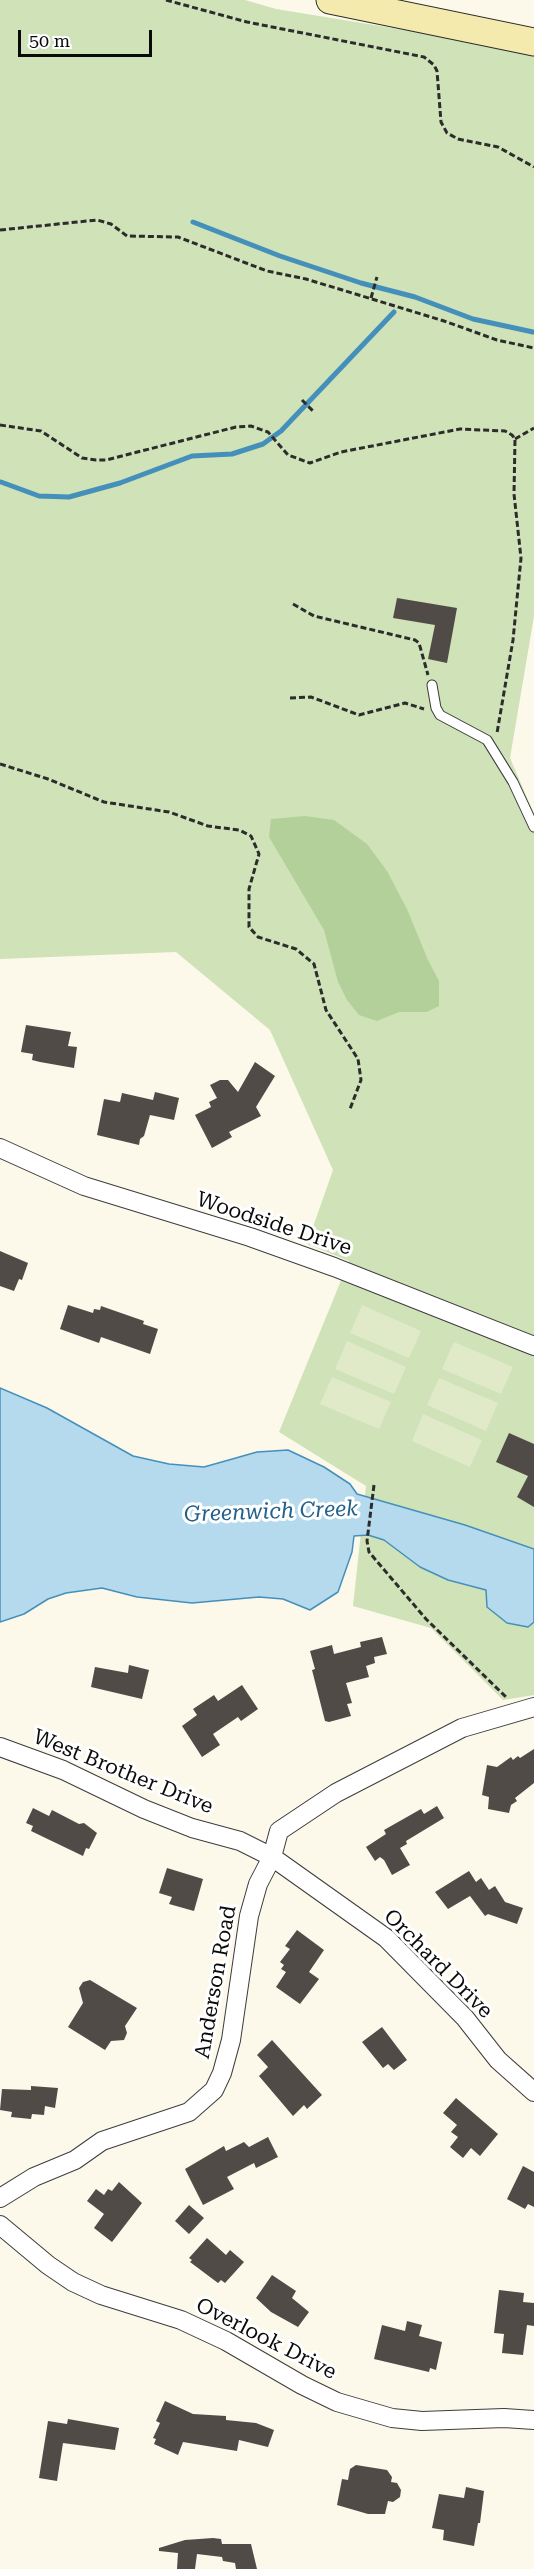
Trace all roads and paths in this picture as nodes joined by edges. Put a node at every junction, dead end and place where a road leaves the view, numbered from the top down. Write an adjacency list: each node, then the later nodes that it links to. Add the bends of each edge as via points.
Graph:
1 (166, 0): 4 (path, via 247,22 423,57 438,71 441,122 452,137 498,147)
2 (330, 0): 3 (main road)
3 (534, 42)
4 (534, 166)
5 (0, 230): 7 (path, via 97,220 111,224 127,236 178,237 267,271)
6 (377, 277): 7 (path)
7 (371, 298): 8 (path, via 497,340)
8 (534, 348)
9 (302, 400): 10 (path)
10 (314, 412)
11 (0, 425): 13 (path, via 41,431 82,458 96,460 250,426 268,432 288,455 310,463 341,452 460,429 505,431)
12 (534, 428): 13 (path)
13 (515, 439): 18 (path, via 514,495 521,558 518,605)
14 (293, 604): 15 (path, via 314,616 415,640)
15 (432, 685): 17 (lane)
16 (291, 698): 17 (path, via 311,697 359,715 405,703)
17 (440, 715): 18 (lane, via 487,741)
18 (492, 748): 20 (lane)
19 (0, 764): 21 (path, via 104,802 169,812 251,836 259,854 249,889 249,927 258,937 296,949 314,964 326,1010 360,1066 361,1080)
20 (534, 827)
21 (350, 1109)
22 (0, 1148): 23 (street, Woodside Drive, via 84,1186 250,1237)
23 (534, 1346)
24 (374, 1485): 25 (path, via 369,1552 426,1618)
25 (526, 1708): 27 (street, via 462,1728 336,1793 279,1831)
26 (0, 1747): 27 (street, West Brother Drive, via 63,1770 192,1828 240,1840)
27 (272, 1857): 28 (street, Orchard Drive, via 386,1938 465,2018 498,2060); 29 (street, Anderson Road, via 258,1884 249,1916 231,2040 214,2090 189,2112 102,2141 75,2160 34,2177)
28 (534, 2092)
29 (0, 2198)
30 (0, 2225): 31 (street, Overlook Drive, via 73,2282 181,2320 337,2402 392,2418 422,2421)
31 (534, 2420)

